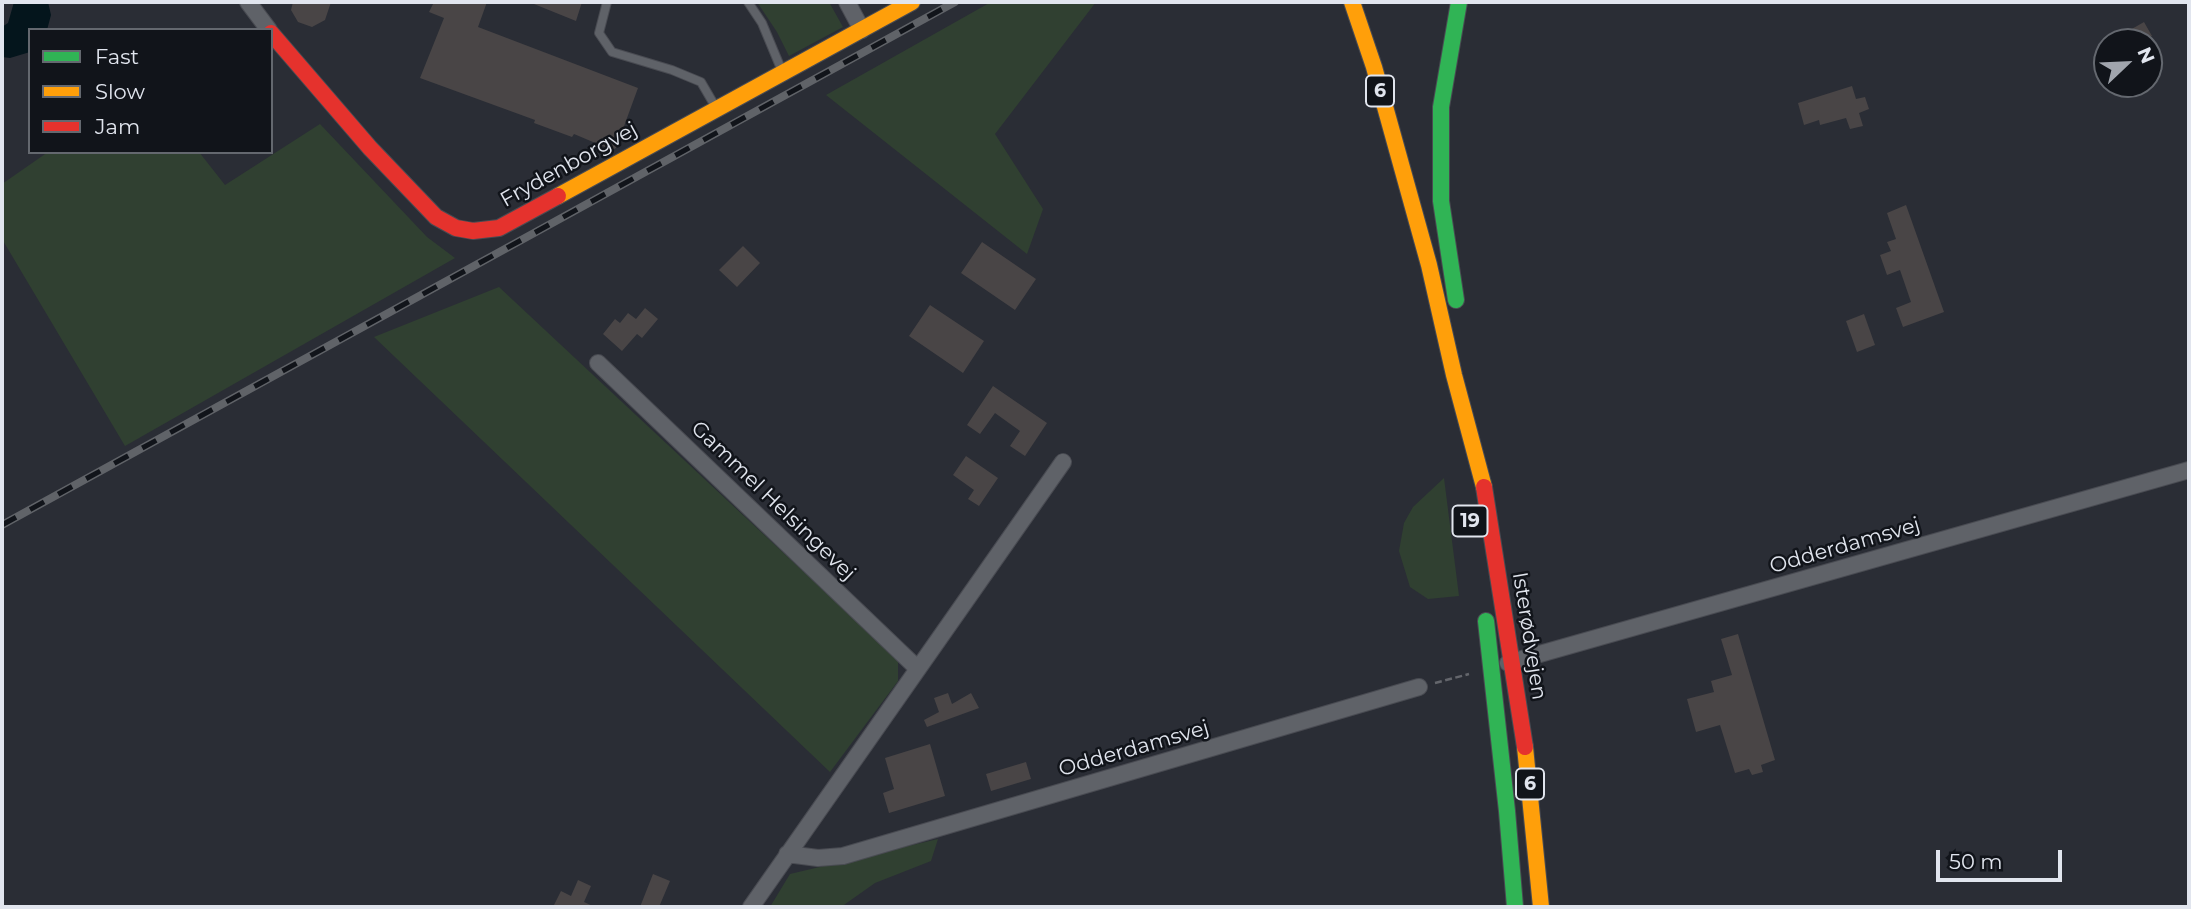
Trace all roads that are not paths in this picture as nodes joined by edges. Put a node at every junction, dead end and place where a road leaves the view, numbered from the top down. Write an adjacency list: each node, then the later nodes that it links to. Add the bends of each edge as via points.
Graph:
1 (248, 2): 8 (street, Frydenborgvej)
2 (607, 2): 13 (lane, via 599,33 612,52 701,82)
3 (748, 2): 11 (lane, via 762,23)
4 (847, 2): 9 (street)
5 (912, 2): 9 (main road, Frydenborgvej)
6 (1352, 2): 14 (main road, Isterødvejen / 6)
7 (1459, 2): 15 (main road, via 1441,107 1441,201)
8 (268, 28)
9 (862, 30): 11 (main road, Frydenborgvej)
10 (273, 35): 13 (main road, Frydenborgvej, via 436,217 465,230 499,228)
11 (782, 73): 13 (main road, Frydenborgvej)
12 (1366, 99): 14 (main road)
13 (716, 108)
14 (1405, 181): 18 (main road, Isterødvejen / 6)
15 (1458, 313)
16 (1465, 351): 22 (main road)
17 (598, 363): 26 (street, Gammel Helsingevej)
18 (1454, 375): 20 (main road, Isterødvejen); 22 (main road, Isterødvejen / 6)
19 (1063, 462): 26 (street)
20 (1461, 463)
21 (2189, 470): 24 (street, Odderdamsvej)
22 (1482, 474): 24 (main road, Isterødvejen / 6)
23 (1483, 600): 25 (main road, Isterødvejen)
24 (1513, 662): 25 (street, Odderdamsvej); 31 (main road, Isterødvejen / 6)
25 (1492, 667): 30 (main road, Isterødvejen)
26 (918, 669): 28 (street)
27 (1419, 687): 28 (street, Odderdamsvej, via 843,856)
28 (787, 854): 29 (street)
29 (751, 907)
30 (1515, 907)
31 (1541, 907)

